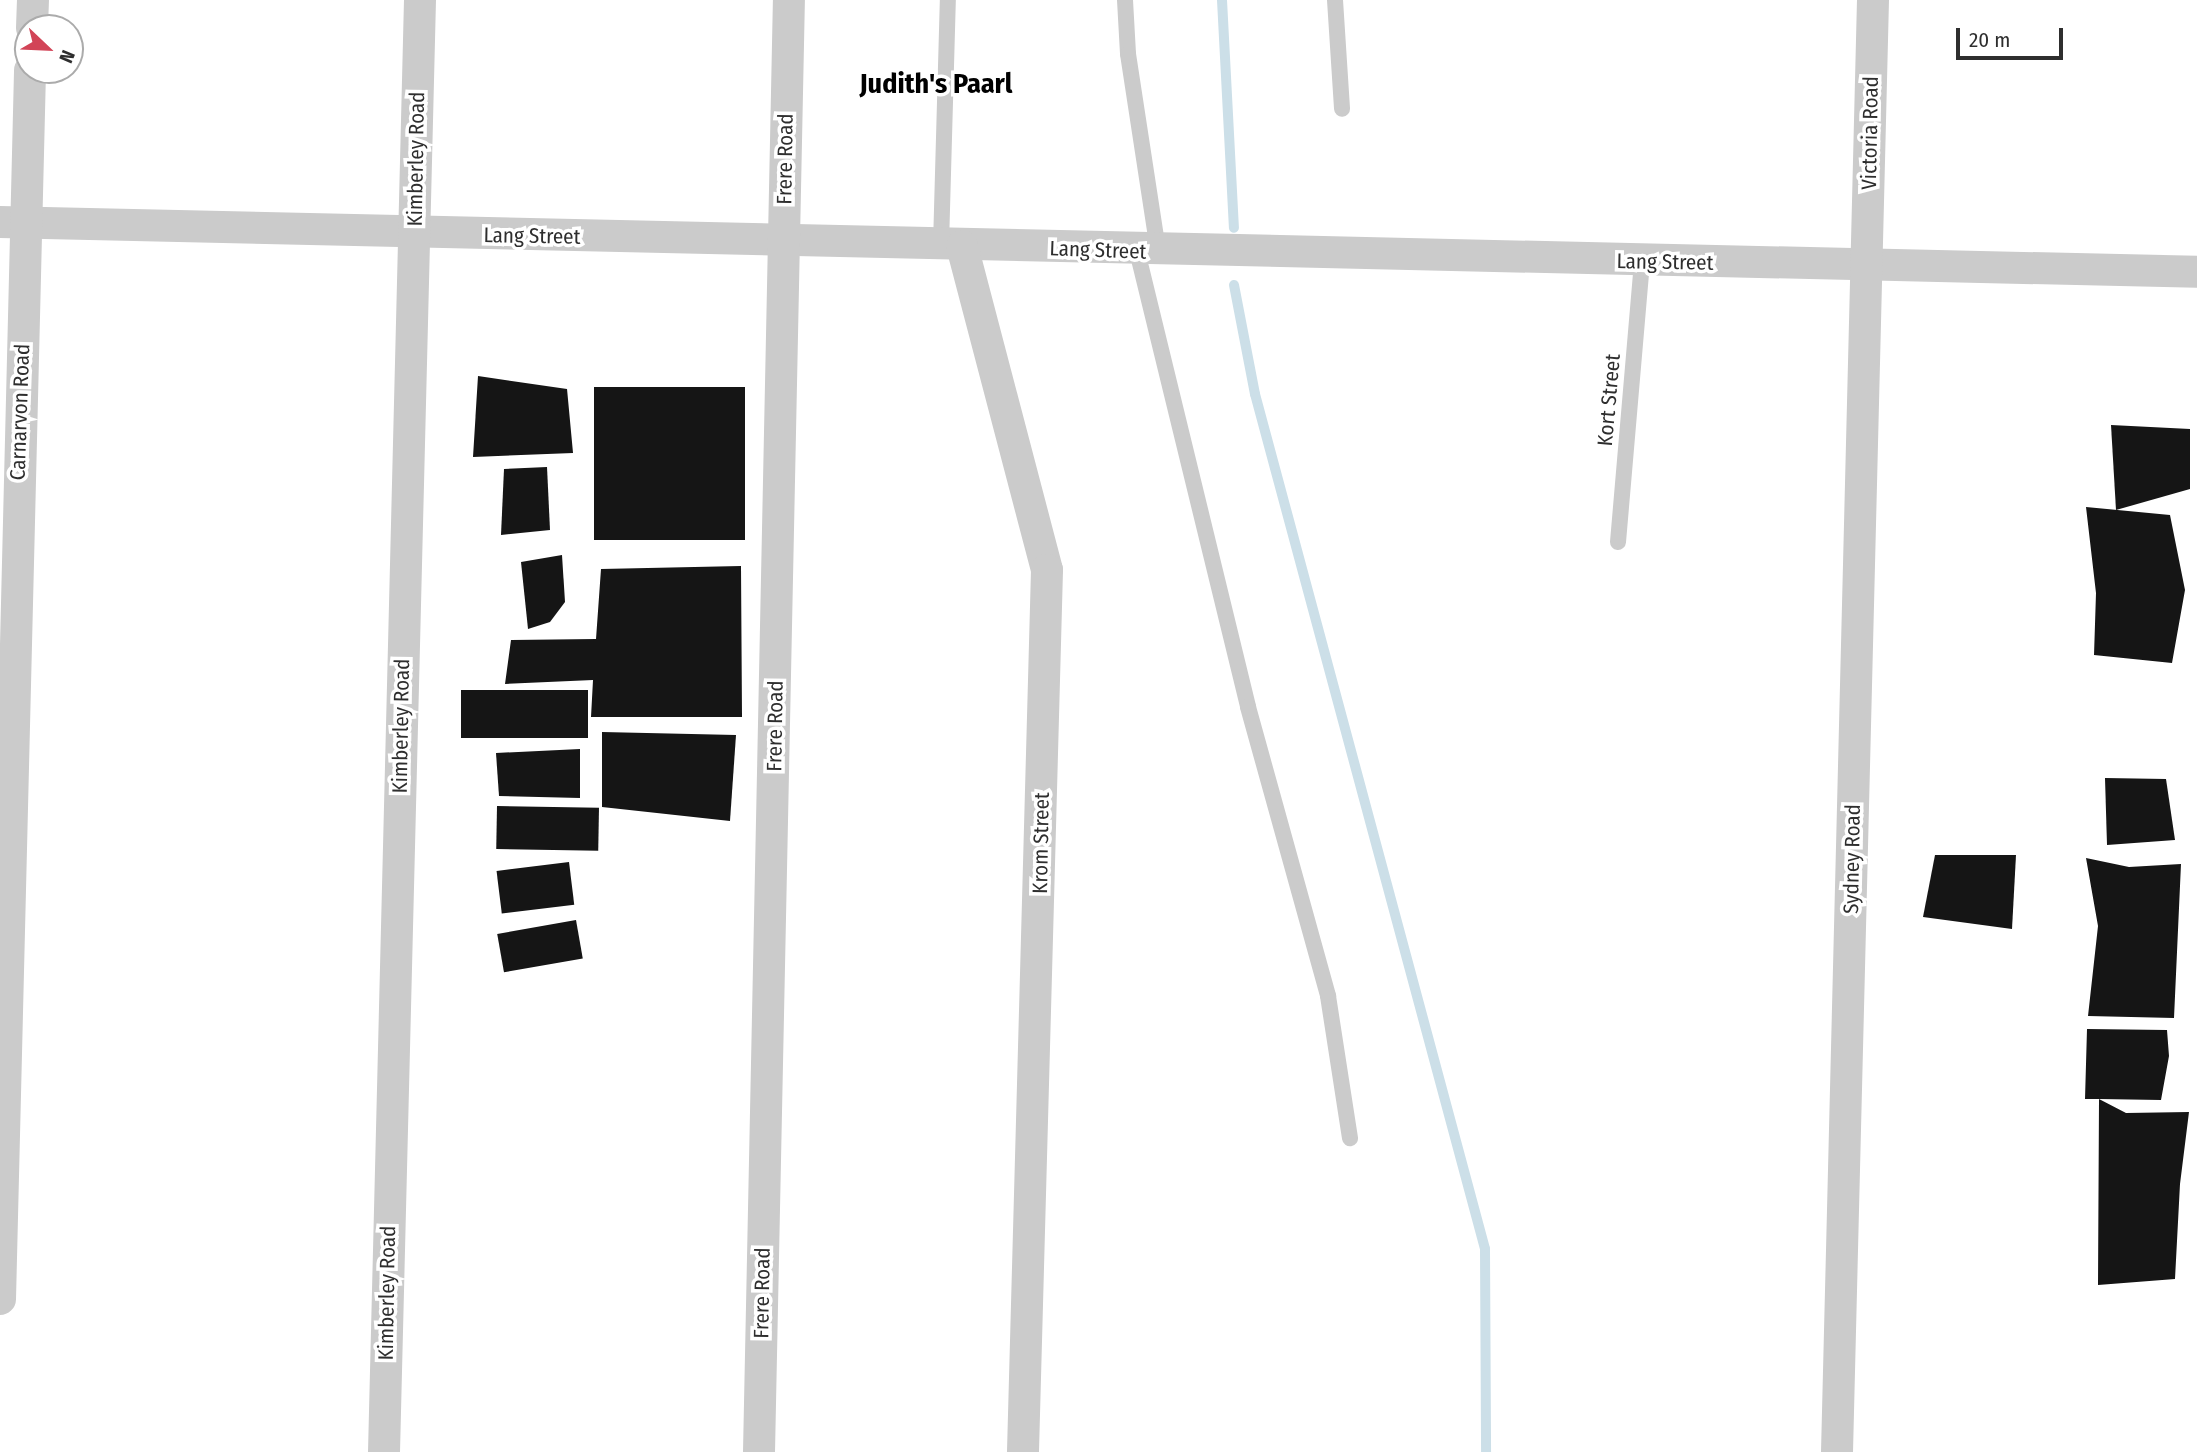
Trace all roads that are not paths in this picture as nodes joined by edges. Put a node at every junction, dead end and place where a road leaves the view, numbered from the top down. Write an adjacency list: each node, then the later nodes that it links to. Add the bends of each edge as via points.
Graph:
1 (420, 0): 10 (street, Kimberley Road)
2 (789, 0): 11 (street, Frere Road)
3 (948, 0): 12 (lane)
4 (1125, 0): 13 (lane)
5 (1335, 0): 8 (lane)
6 (1873, 0): 15 (street, Victoria Road)
7 (28, 84): 9 (street, Carnarvon Road)
8 (1342, 108)
9 (13, 223): 10 (street, Lang Street); 19 (street, Carnarvon Road)
10 (414, 234): 11 (street, Lang Street); 20 (street, Kimberley Road)
11 (784, 242): 12 (street, Lang Street); 21 (street, Frere Road)
12 (951, 246): 13 (street, Lang Street); 22 (street, Krom Street, via 1047,570)
13 (1147, 251): 14 (street, Lang Street); 18 (lane, via 1248,707 1328,996)
14 (1642, 261): 15 (street, Lang Street); 17 (lane, Kort Street)
15 (1867, 265): 16 (street, Lang Street); 23 (street, Sydney Road)
16 (2197, 272)
17 (1618, 542)
18 (1350, 1138)
19 (0, 1300)
20 (384, 1452)
21 (759, 1452)
22 (1023, 1452)
23 (1837, 1452)

